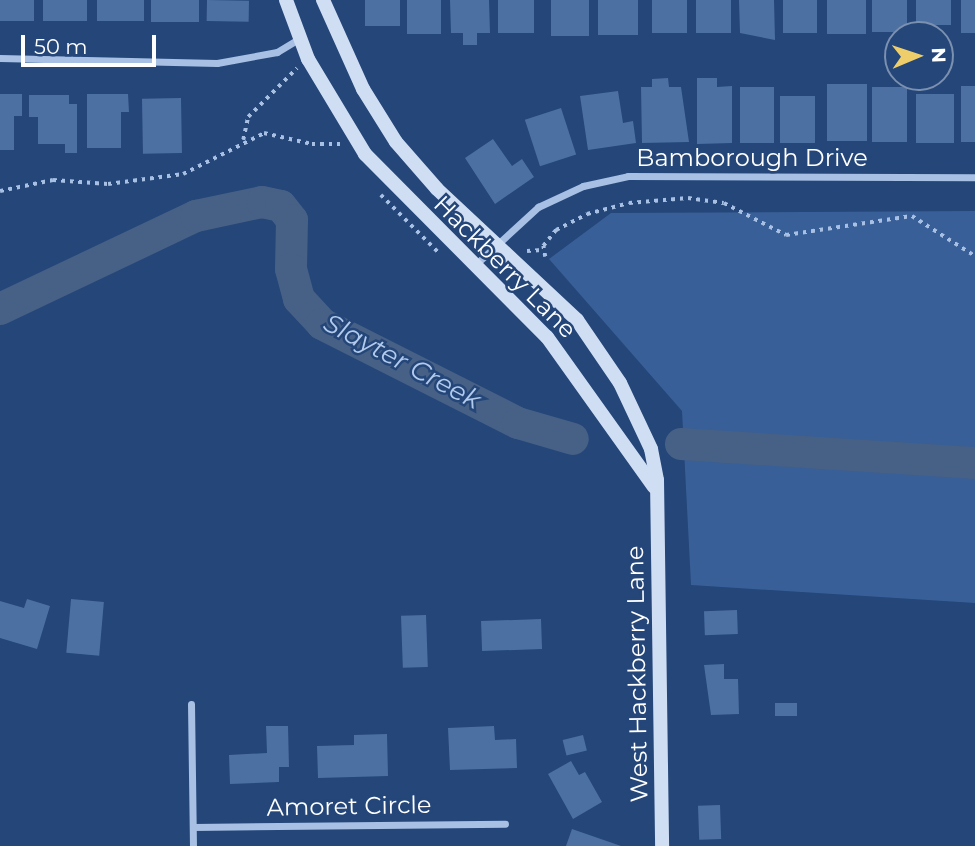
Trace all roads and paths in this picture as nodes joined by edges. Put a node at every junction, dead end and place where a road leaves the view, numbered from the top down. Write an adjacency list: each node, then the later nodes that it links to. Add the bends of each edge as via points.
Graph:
1 (286, 0): 3 (street, Hackberry Lane)
2 (323, 0): 10 (street, Hackberry Lane, via 363,89 396,142 437,189)
3 (300, 38): 4 (street, via 276,52 217,63); 15 (street, Hackberry Lane, via 365,154)
4 (0, 58)
5 (298, 67): 6 (path, via 248,117)
6 (243, 141): 7 (path, via 264,133 312,144); 9 (path, via 208,165 183,174 108,184 53,180)
7 (342, 143)
8 (975, 177): 10 (street, Bamborough Drive, via 628,176 583,186 538,207)
9 (0, 191)
10 (497, 242): 15 (street, Bamborough Drive); 16 (street, Hackberry Lane, via 561,301 620,383 651,449)
11 (542, 250): 12 (path); 13 (path); 14 (path, via 556,230 606,207 688,198 724,203 786,234 912,216)
12 (526, 251)
13 (545, 257)
14 (975, 257)
15 (473, 267): 16 (street, Hackberry Lane, via 558,350 616,438 642,466)
16 (658, 502): 21 (street, West Hackberry Lane)
17 (191, 704): 19 (street)
18 (505, 824): 19 (street, Amoret Circle)
19 (193, 827): 20 (street)
20 (193, 846)
21 (662, 846)

